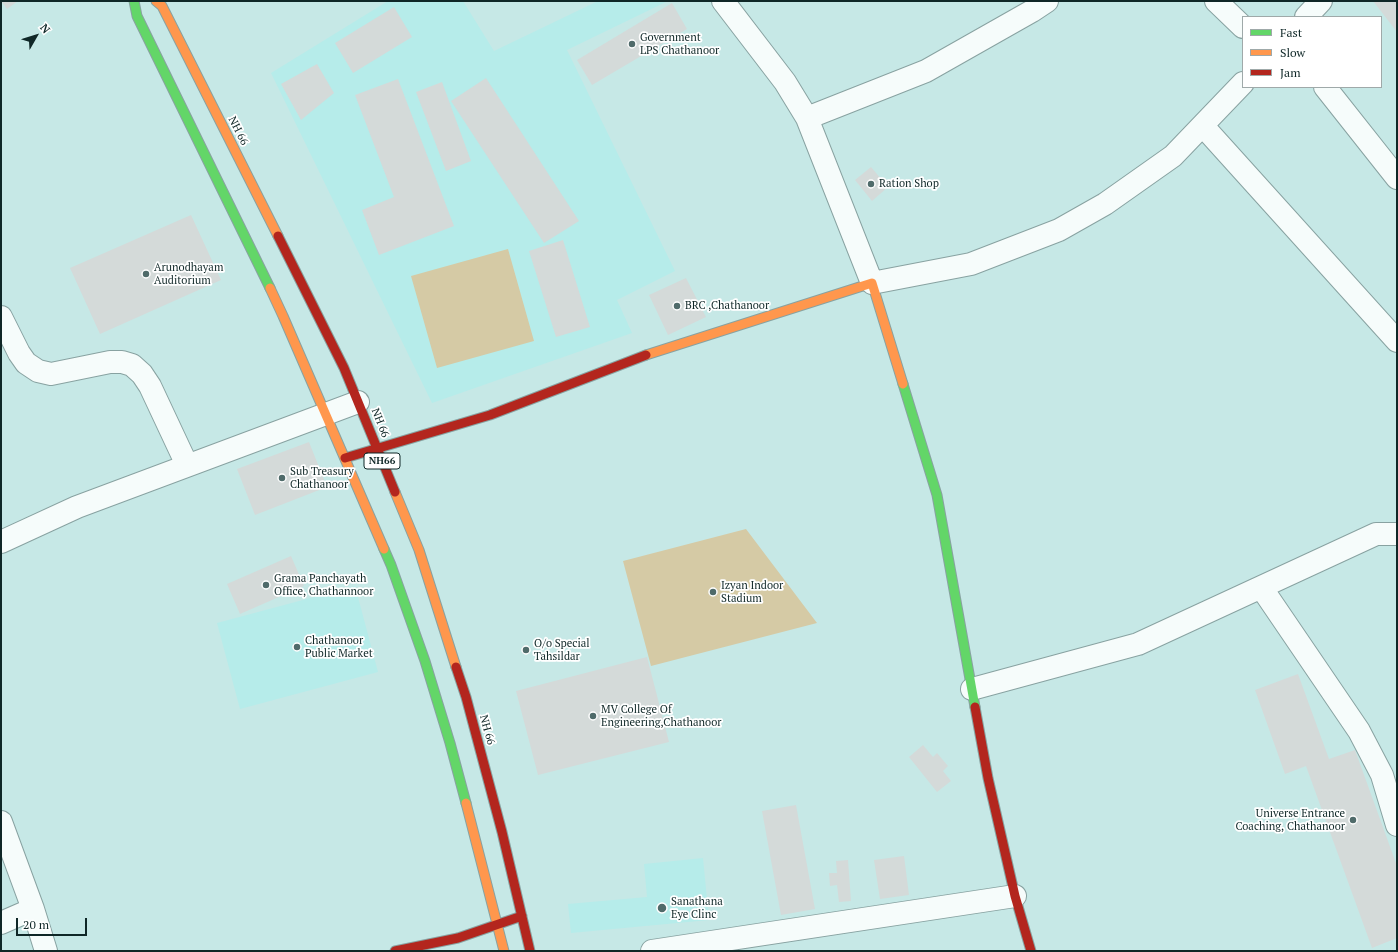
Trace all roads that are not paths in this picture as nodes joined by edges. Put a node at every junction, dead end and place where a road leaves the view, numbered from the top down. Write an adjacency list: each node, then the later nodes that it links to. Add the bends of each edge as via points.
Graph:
1 (134, 1): 18 (main road, NH66, via 137,16 284,316)
2 (156, 1): 17 (main road, NH 66 / NH66, via 162,6 344,368)
3 (724, 1): 11 (street, via 785,82)
4 (1047, 1): 11 (street, via 926,71)
5 (1216, 1): 8 (street)
6 (1321, 1): 7 (street)
7 (1307, 16)
8 (1242, 26)
9 (1242, 84): 12 (street)
10 (1326, 88): 13 (street)
11 (808, 118): 14 (street)
12 (1203, 126): 14 (street, via 1173,156 1105,204 1059,230 971,264); 16 (street)
13 (1397, 178)
14 (872, 283): 19 (main road, via 650,353 490,415); 25 (main road, via 937,495)
15 (1, 317): 21 (street, via 19,353 26,363 38,371 51,374 110,362 122,362 132,366 142,374 150,386)
16 (1397, 341)
17 (358, 402): 18 (street); 19 (main road, NH 66 / NH66)
18 (325, 414): 20 (main road, NH66); 21 (street)
19 (377, 448): 20 (main road); 30 (main road, NH 66 / NH66, via 419,550 466,697)
20 (345, 458): 32 (main road, NH66, via 391,565 425,660 450,742)
21 (187, 465): 23 (street, via 77,507)
22 (1397, 534): 24 (street, via 1376,534)
23 (1, 542)
24 (1261, 587): 25 (street, via 1138,644); 27 (street, via 1359,731 1382,775)
25 (972, 689): 28 (main road, via 988,778)
26 (1, 822): 29 (street)
27 (1397, 825)
28 (1014, 896): 37 (street); 38 (main road)
29 (33, 909): 31 (street); 33 (street)
30 (522, 916): 32 (main road); 36 (main road, NH 66 / NH66)
31 (1, 923)
32 (497, 924): 34 (main road, via 458,938); 35 (main road, NH66)
33 (46, 951)
34 (395, 951)
35 (504, 951)
36 (530, 951)
37 (652, 951)
38 (1031, 951)

